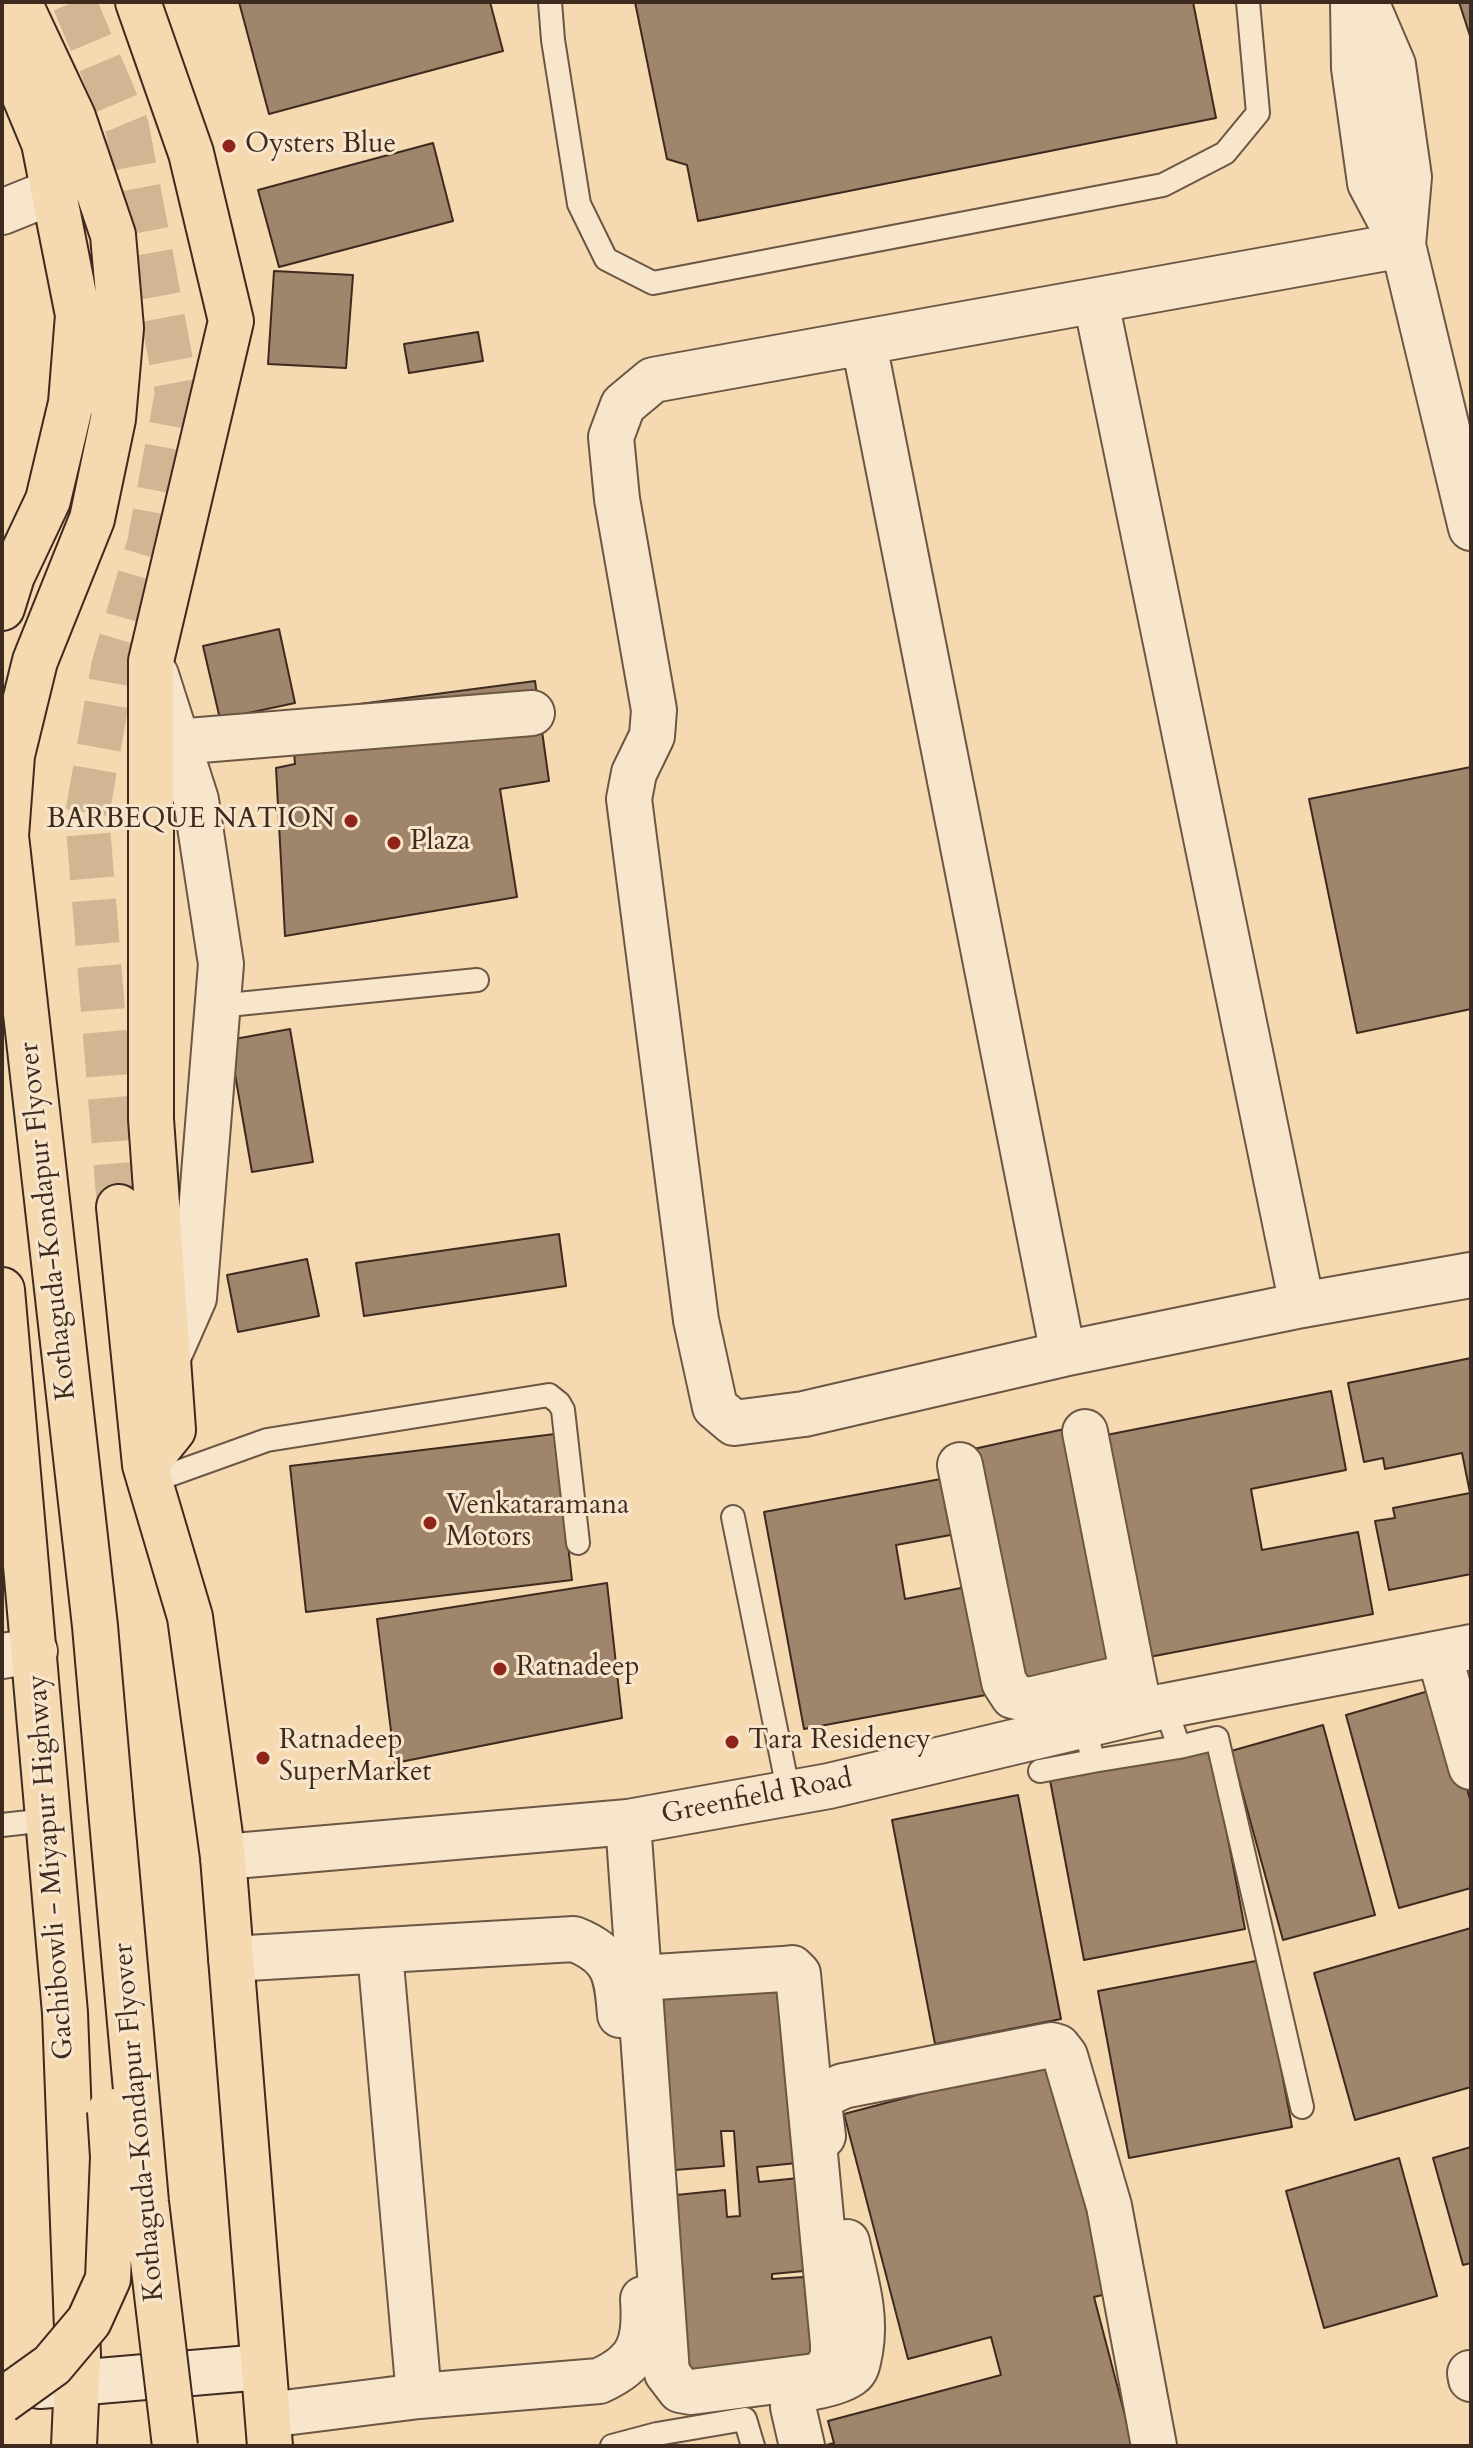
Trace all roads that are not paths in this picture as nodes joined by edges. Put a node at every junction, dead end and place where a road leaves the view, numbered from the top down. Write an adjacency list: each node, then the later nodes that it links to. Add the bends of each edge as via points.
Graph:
1 (19, 2): 8 (main road, Kothaguda-Kondapur Flyover)
2 (39, 2): 8 (main road, Kothaguda-Kondapur Flyover)
3 (138, 2): 16 (main road, via 191,153 231,321)
4 (550, 2): 5 (lane, via 579,204 606,259 653,283 1163,185 1225,153 1258,113)
5 (1248, 2)
6 (1353, 2): 11 (street, via 1354,68 1370,183)
7 (1366, 2): 11 (street, via 1393,65 1409,177)
8 (22, 45): 9 (main road); 40 (main road, Kothaguda-Kondapur Flyover, via 73,117 113,235 121,328 113,419 92,519 35,661 12,755 6,836)
9 (54, 191): 10 (street); 15 (main road, via 78,315 71,403 48,500)
10 (2, 212)
11 (1403, 245): 12 (street); 14 (street)
12 (1096, 302): 13 (street); 24 (street)
13 (864, 344): 25 (street); 25 (street, via 653,380 623,405 611,437 654,710 652,736 634,773 629,799 696,1320 715,1407 734,1423 804,1414)
14 (1471, 528)
15 (2, 608)
16 (151, 661): 18 (street); 26 (main road, via 151,1119)
17 (532, 713): 18 (street)
18 (176, 742): 20 (street, via 196,800 221,964)
19 (477, 980): 20 (lane)
20 (218, 1006): 26 (street, via 194,1298)
21 (119, 1207): 29 (main road)
22 (1471, 1275): 24 (street)
23 (2, 1290): 32 (main road, Gachibowli - Miyapur Highway)
24 (1302, 1305): 25 (street)
25 (1063, 1354)
26 (168, 1357): 29 (main road, via 173,1430)
27 (1085, 1432): 35 (street)
28 (960, 1465): 35 (street, via 1009,1690 1029,1700)
29 (148, 1474): 31 (lane, via 267,1440 549,1395 563,1410); 44 (main road, via 190,1617)
30 (733, 1517): 39 (lane)
31 (578, 1543)
32 (16, 1587): 34 (main road, Gachibowli - Miyapur Highway)
33 (1455, 1651): 35 (street, Greenfield Road); 37 (street)
34 (19, 1654): 41 (main road, Gachibowli - Miyapur Highway)
35 (1119, 1712): 36 (lane); 36 (lane); 38 (lane); 39 (street, Greenfield Road)
36 (1179, 1747): 48 (lane, via 1217,1738)
37 (1471, 1767)
38 (1040, 1771)
39 (789, 1794): 42 (street, Greenfield Road)
40 (110, 1798): 53 (main road, Kothaguda-Kondapur Flyover, bridge, via 103,1994 113,2157 108,2279 89,2321 52,2365); 56 (main road, Kothaguda-Kondapur Flyover, bridge, via 146,2202)
41 (47, 1820): 43 (lane); 50 (main road, Gachibowli - Miyapur Highway, via 65,2013)
42 (628, 1822): 44 (street, Greenfield Road); 47 (street)
43 (2, 1825)
44 (223, 1857): 46 (main road)
45 (380, 1952): 46 (street); 52 (street); 52 (street, via 574,1939 594,1947 613,1966 619,1992 645,2322 641,2345 633,2360 599,2381)
46 (231, 1959): 49 (main road)
47 (639, 1978): 47 (street, via 667,2373 680,2390 691,2392 823,2375 833,2344 798,1974 792,1968)
48 (1302, 2107)
49 (262, 2367): 50 (street); 54 (main road)
50 (78, 2385): 51 (street); 55 (main road, Gachibowli - Miyapur Highway)
51 (2, 2388)
52 (419, 2396): 54 (street)
53 (2, 2401)
54 (269, 2430)
55 (74, 2446)
56 (175, 2446)
57 (612, 2446): 58 (lane, via 745,2419)
58 (753, 2446)
59 (802, 2446): 60 (street, via 793,2407 798,2391 852,2373 864,2332 819,2104 843,2086 1051,2045 1065,2056 1109,2206)
60 (1154, 2446)

